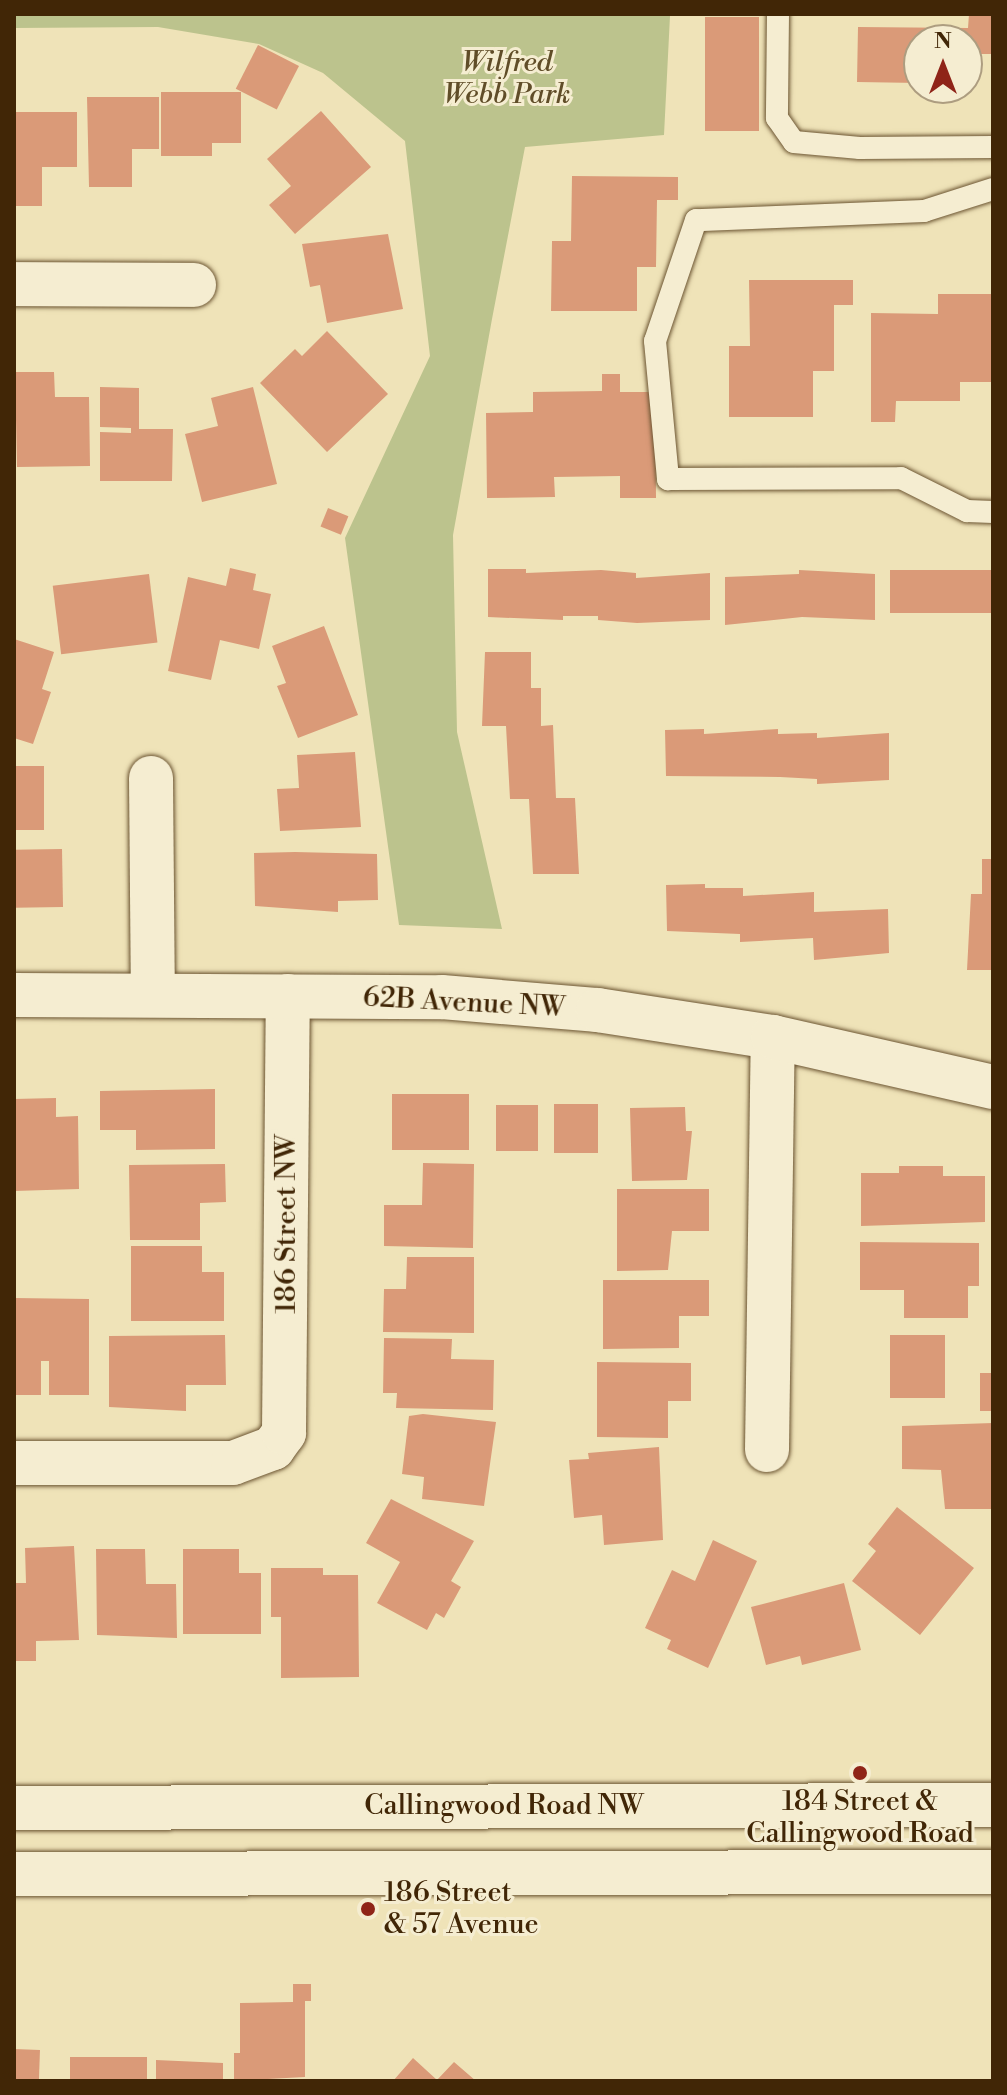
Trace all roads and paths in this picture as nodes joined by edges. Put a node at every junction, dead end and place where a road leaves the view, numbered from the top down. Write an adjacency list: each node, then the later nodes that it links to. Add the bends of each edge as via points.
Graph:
1 (778, 14): 2 (lane, via 777,118 794,142 860,148)
2 (993, 147)
3 (993, 189): 6 (lane, via 924,211 696,220 655,341 668,479 901,478 967,511)
4 (14, 284): 5 (street)
5 (194, 285)
6 (993, 512)
7 (151, 778): 9 (street)
8 (14, 995): 9 (street, 62B Avenue NW)
9 (153, 995): 10 (street, 62B Avenue NW)
10 (288, 996): 11 (street, 62B Avenue NW, via 457,998 598,1010); 14 (street, 186 Street NW, via 284,1433 273,1448 233,1463)
11 (773, 1037): 12 (street, 62B Avenue NW); 13 (street)
12 (993, 1087)
13 (767, 1450)
14 (14, 1463)
15 (993, 1805): 16 (street, Callingwood Road NW)
16 (14, 1808)
17 (993, 1872): 18 (street)
18 (14, 1874)

